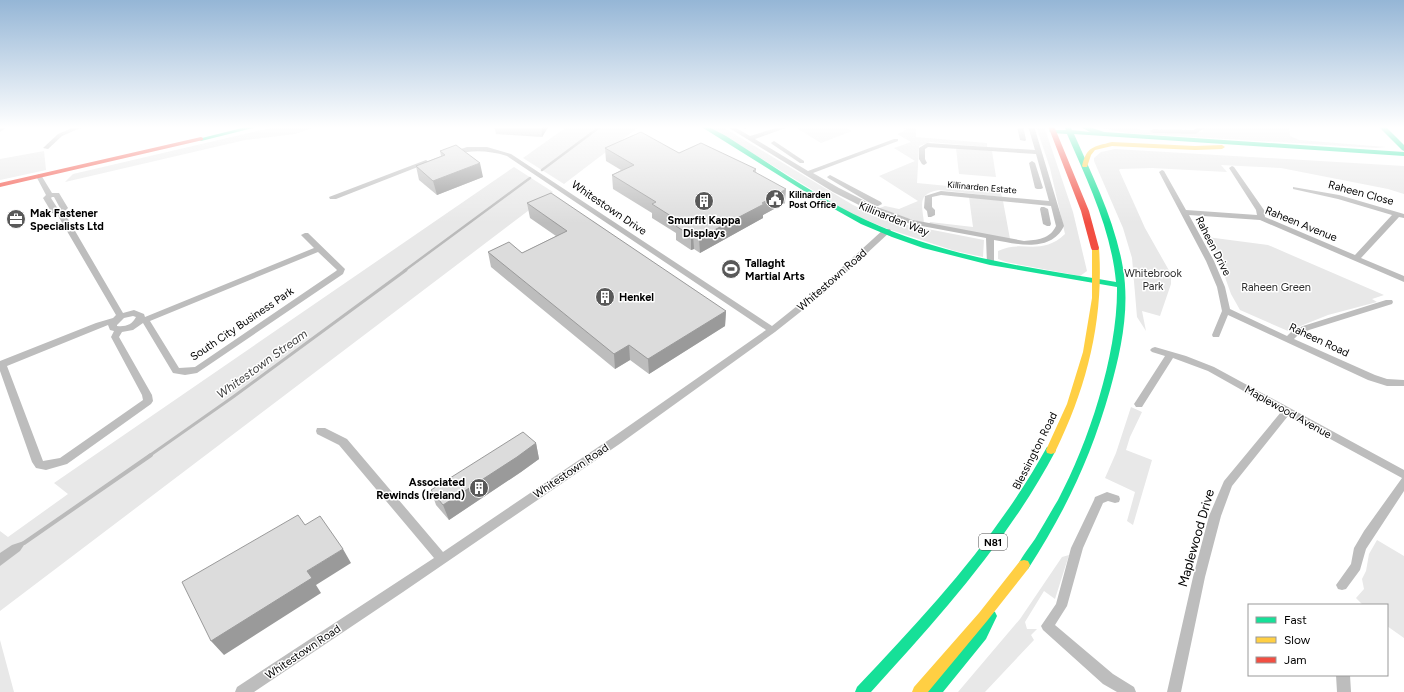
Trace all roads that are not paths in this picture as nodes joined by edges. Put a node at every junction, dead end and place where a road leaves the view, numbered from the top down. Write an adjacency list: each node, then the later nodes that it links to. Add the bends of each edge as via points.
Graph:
1 (117, 158): 22 (main road)
2 (437, 158): 31 (street, Whitestown Drive)
3 (514, 158): 53 (street, Whitestown Drive)
4 (755, 158): 40 (main road, Killinarden Way, via 839,209)
5 (782, 158): 21 (street)
6 (797, 158): 14 (street)
7 (847, 158): 21 (street)
8 (922, 158): 16 (street)
9 (1041, 158): 25 (street)
10 (1064, 158): 47 (main road, Blessington Road / N81, via 1089,224 1096,257)
11 (1082, 158): 18 (main road)
12 (1086, 158): 18 (main road)
13 (1359, 158): 15 (main road)
14 (802, 162)
15 (1404, 162)
16 (924, 163)
17 (1032, 163): 23 (street)
18 (1085, 166): 48 (main road, via 1115,249)
19 (1232, 168): 38 (street, via 1260,210)
20 (1162, 172): 35 (street, Raheen Drive)
21 (808, 173): 30 (street)
22 (39, 176): 26 (main road); 52 (street, via 50,195 48,198 55,211 60,212)
23 (1036, 176): 25 (street); 27 (street)
24 (830, 177): 29 (street)
25 (1047, 177): 33 (street)
26 (0, 184)
27 (1039, 188)
28 (1294, 188): 37 (street, Raheen Close, via 1339,197)
29 (855, 191): 30 (street); 32 (street)
30 (847, 196): 42 (street, via 899,218)
31 (333, 197)
32 (878, 204)
33 (1054, 204): 36 (street, Killinarden Estate, via 941,193 929,196 928,208); 39 (street)
34 (1044, 210): 39 (street, via 1047,222)
35 (1183, 212): 38 (street, Raheen Avenue); 50 (street, Raheen Drive, via 1210,261 1221,287)
36 (931, 215)
37 (1401, 215): 44 (street, Raheen Close)
38 (1261, 218): 44 (street, Raheen Avenue)
39 (1058, 221): 42 (street, via 1058,232 1052,238 1037,242 1024,243)
40 (886, 231): 45 (main road, Killinarden Way, via 927,246); 53 (street, Whitestown Road, via 820,292)
41 (305, 235): 43 (street, South City Business Park)
42 (990, 238): 45 (street)
43 (319, 249): 51 (street); 51 (street, South City Business Park, via 341,269 340,272 197,370 176,371)
44 (1356, 259): 46 (street, Raheen Avenue)
45 (990, 262): 47 (main road, Killinarden Way)
46 (1404, 279)
47 (1097, 281): 48 (main road, Killinarden Way); 71 (main road, Blessington Road / N81, via 1091,332 1080,379 1063,426 1032,485 1016,512 969,574)
48 (1121, 285): 68 (main road, via 1121,313 1116,349 1091,441 1075,479 1053,519)
49 (1389, 302): 55 (street, via 1306,328)
50 (1226, 311): 54 (street); 55 (street, Raheen Road)
51 (142, 321): 52 (street, via 128,328); 52 (street, via 137,313)
52 (118, 322): 58 (street, via 99,325); 58 (street, via 115,337 148,401 63,461 40,465 37,462)
53 (772, 330): 66 (street, Whitestown Road, via 617,440)
54 (1216, 335)
55 (1289, 339): 59 (street, Raheen Road, via 1379,380)
56 (1155, 350): 57 (street, Maplewood Avenue)
57 (1171, 354): 60 (street); 61 (street, Maplewood Avenue, via 1211,369)
58 (1, 364)
59 (1404, 383)
60 (1139, 404)
61 (1286, 412): 63 (street, Maplewood Avenue); 75 (street, Maplewood Drive, via 1228,484 1215,516)
62 (321, 430): 66 (street, via 343,442)
63 (1404, 475)
64 (1404, 482): 67 (street, via 1368,534 1360,548 1356,566)
65 (1115, 499): 74 (street, via 1107,496 1099,500 1077,548 1060,606 1047,624 1048,628 1108,679)
66 (442, 559): 70 (street, Whitestown Road)
67 (1342, 585)
68 (1000, 598): 72 (main road); 73 (main road, via 982,635)
69 (1343, 676): 76 (street)
70 (242, 692)
71 (862, 692)
72 (919, 692)
73 (934, 692)
74 (1128, 692)
75 (1174, 692)
76 (1344, 692)

